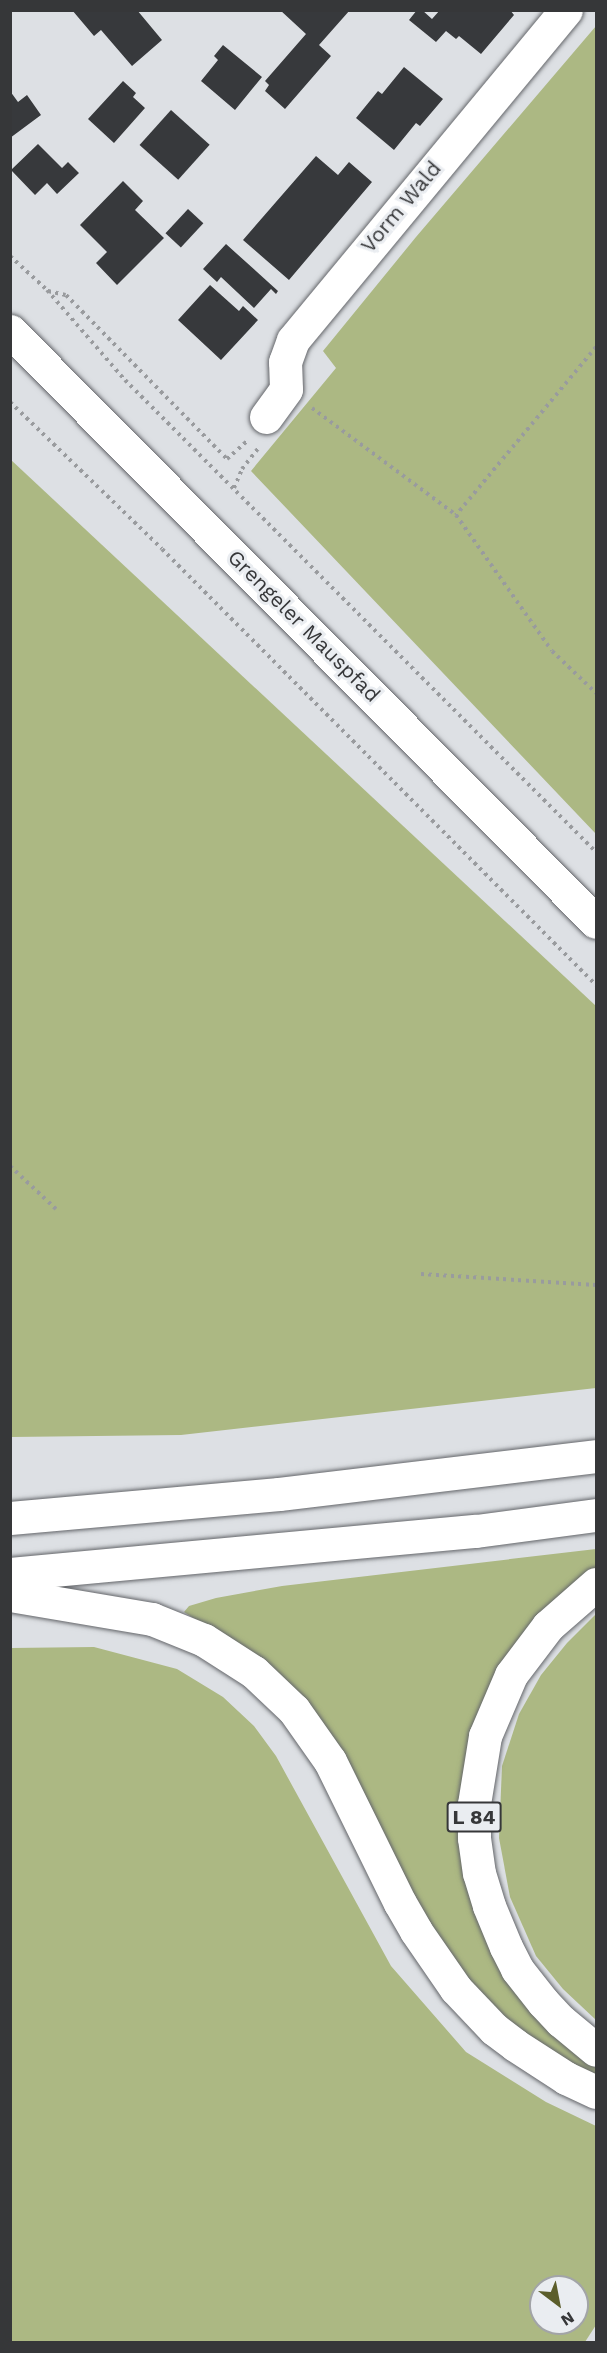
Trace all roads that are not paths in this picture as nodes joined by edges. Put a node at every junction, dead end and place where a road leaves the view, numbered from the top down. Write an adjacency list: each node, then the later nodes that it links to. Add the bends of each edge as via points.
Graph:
1 (566, 10): 3 (main road, Vorm Wald, via 293,340 285,362 286,389)
2 (10, 331): 4 (main road, Grengeler Mauspfad)
3 (266, 417)
4 (597, 922)
5 (597, 1456): 7 (main road, via 279,1494)
6 (597, 1515): 8 (main road, via 476,1532)
7 (10, 1518)
8 (10, 1574)
9 (597, 1584): 11 (main road, L 84, via 548,1626 512,1675 484,1736 474,1804 474,1838 479,1873 518,1969 561,2021)
10 (10, 1595): 12 (main road, via 152,1619 204,1640 254,1672 294,1710 330,1761 416,1932 456,1989 515,2045 566,2078)
11 (597, 2050)
12 (597, 2092)

